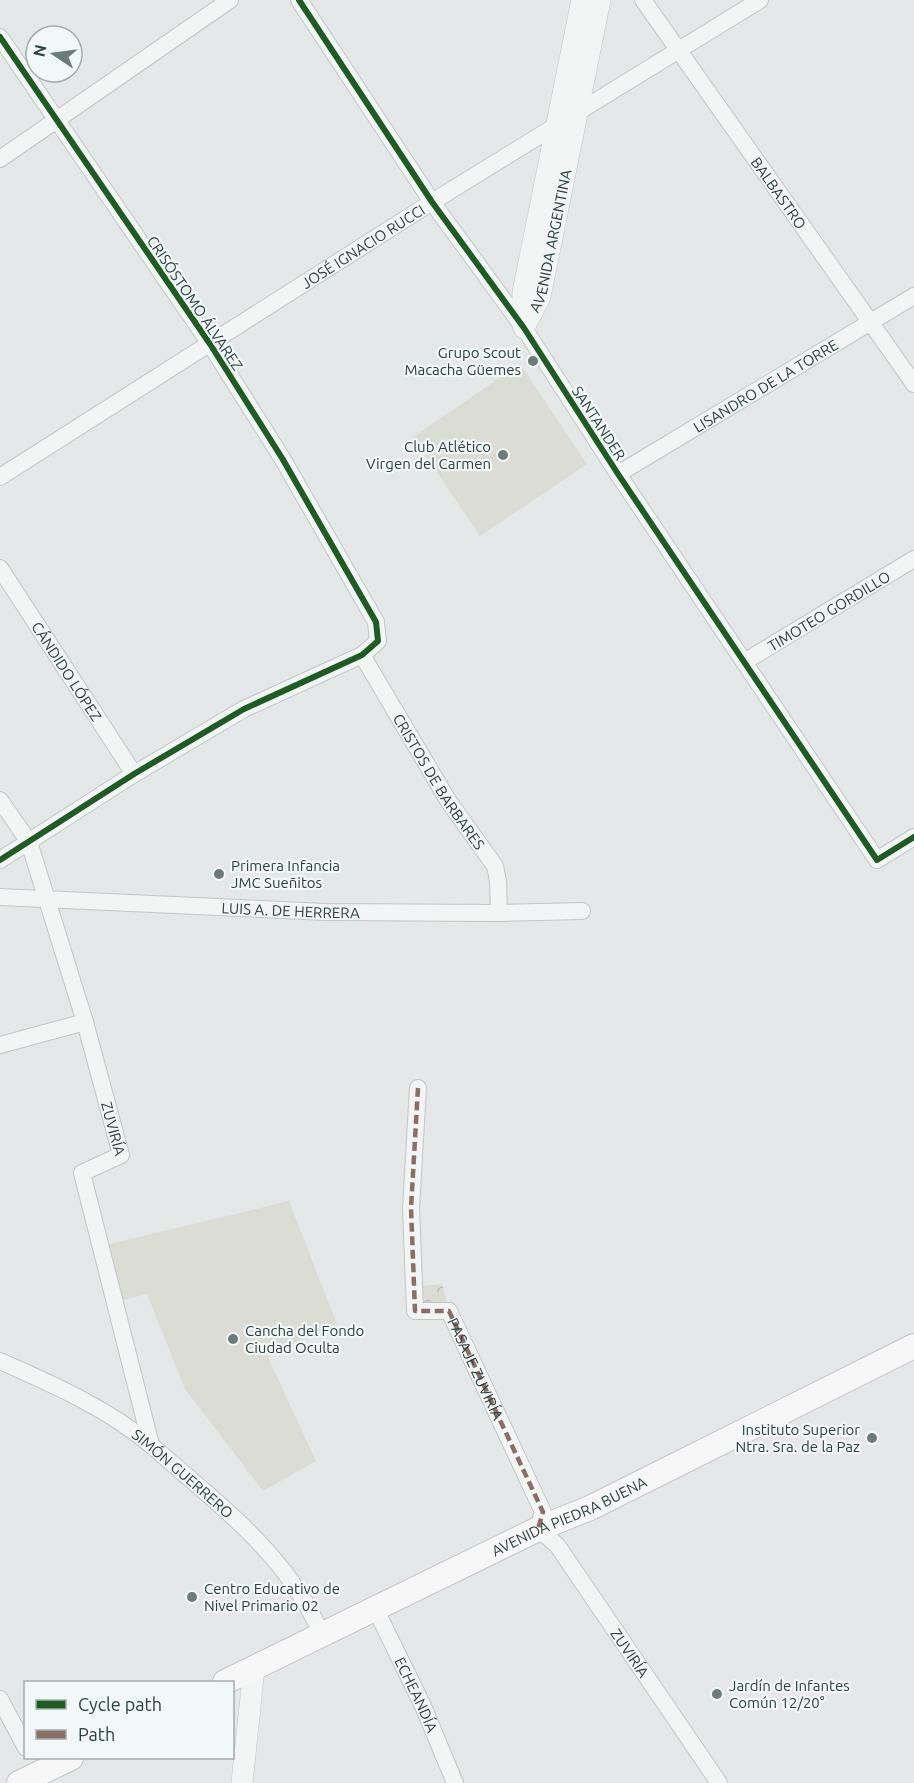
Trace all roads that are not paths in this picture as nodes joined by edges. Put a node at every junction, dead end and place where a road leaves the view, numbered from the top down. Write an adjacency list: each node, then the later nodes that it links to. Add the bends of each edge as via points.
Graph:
1 (230, 0): 10 (street)
2 (299, 0): 13 (street, SANTANDER)
3 (582, 0): 11 (street, AVENIDA ARGENTINA)
4 (600, 0): 9 (street, AVENIDA ARGENTINA)
5 (643, 0): 8 (street, BALBASTRO)
6 (760, 0): 8 (street, JOSÉ IGNACIO RUCCI)
7 (0, 36): 10 (street, CRISÓSTOMO ÁLVAREZ)
8 (678, 50): 9 (street, JOSÉ IGNACIO RUCCI); 15 (street, BALBASTRO)
9 (577, 112): 11 (street, JOSÉ IGNACIO RUCCI); 16 (street, AVENIDA ARGENTINA, via 540,297)
10 (57, 120): 12 (street); 17 (street, CRISÓSTOMO ÁLVAREZ)
11 (557, 124): 13 (street, JOSÉ IGNACIO RUCCI); 16 (street, AVENIDA ARGENTINA, via 523,292)
12 (0, 159)
13 (432, 202): 16 (street, SANTANDER); 17 (street, JOSÉ IGNACIO RUCCI)
14 (914, 296): 15 (street, LISANDRO DE LA TORRE)
15 (872, 322): 18 (street, BALBASTRO); 19 (street, LISANDRO DE LA TORRE)
16 (524, 328): 19 (street, SANTANDER)
17 (210, 344): 20 (street, JOSÉ IGNACIO RUCCI); 23 (street, CRISÓSTOMO ÁLVAREZ, via 282,458 376,622 378,641)
18 (914, 384)
19 (618, 474): 24 (street, SANTANDER)
20 (0, 477)
21 (914, 559): 24 (street, TIMOTEO GORDILLO)
22 (0, 567): 25 (street, CÁNDIDO LÓPEZ)
23 (362, 655): 25 (street, via 244,709); 33 (street, CRISTOS DE BARBARES, via 449,802 495,866)
24 (744, 662): 27 (street, SANTANDER, via 877,860)
25 (134, 774): 28 (street)
26 (0, 800): 28 (street, ZUVIRÍA)
27 (914, 837)
28 (29, 842): 29 (street); 31 (street, ZUVIRÍA)
29 (0, 860)
30 (0, 897): 31 (street, LUIS A. DE HERRERA)
31 (47, 900): 33 (street, LUIS A. DE HERRERA, via 326,912); 34 (street, ZUVIRÍA)
32 (582, 911): 33 (street, LUIS A. DE HERRERA)
33 (499, 913)
34 (86, 1022): 35 (street); 39 (street, ZUVIRÍA, via 121,1155 82,1173)
35 (0, 1045)
36 (418, 1088): 40 (street, PASAJE ZUVIRÍA, via 411,1208 415,1311 449,1311 543,1512)
37 (914, 1346): 40 (main road, AVENIDA PIEDRA BUENA, via 591,1508)
38 (0, 1361): 39 (street, SIMÓN GUERRERO, via 63,1389)
39 (151, 1445): 42 (street, SIMÓN GUERRERO, via 244,1528 276,1563 303,1598)
40 (538, 1529): 41 (main road, AVENIDA PIEDRA BUENA); 51 (street, ZUVIRÍA, via 557,1545)
41 (375, 1608): 42 (main road, AVENIDA PIEDRA BUENA); 50 (street, ECHEANDÍA)
42 (322, 1636): 43 (main road, AVENIDA PIEDRA BUENA)
43 (254, 1668): 44 (main road, AVENIDA PIEDRA BUENA); 49 (street)
44 (229, 1681)
45 (0, 1699): 46 (street)
46 (24, 1744)
47 (69, 1759): 48 (main road)
48 (33, 1774)
49 (242, 1783)
50 (455, 1783)
51 (718, 1783)

